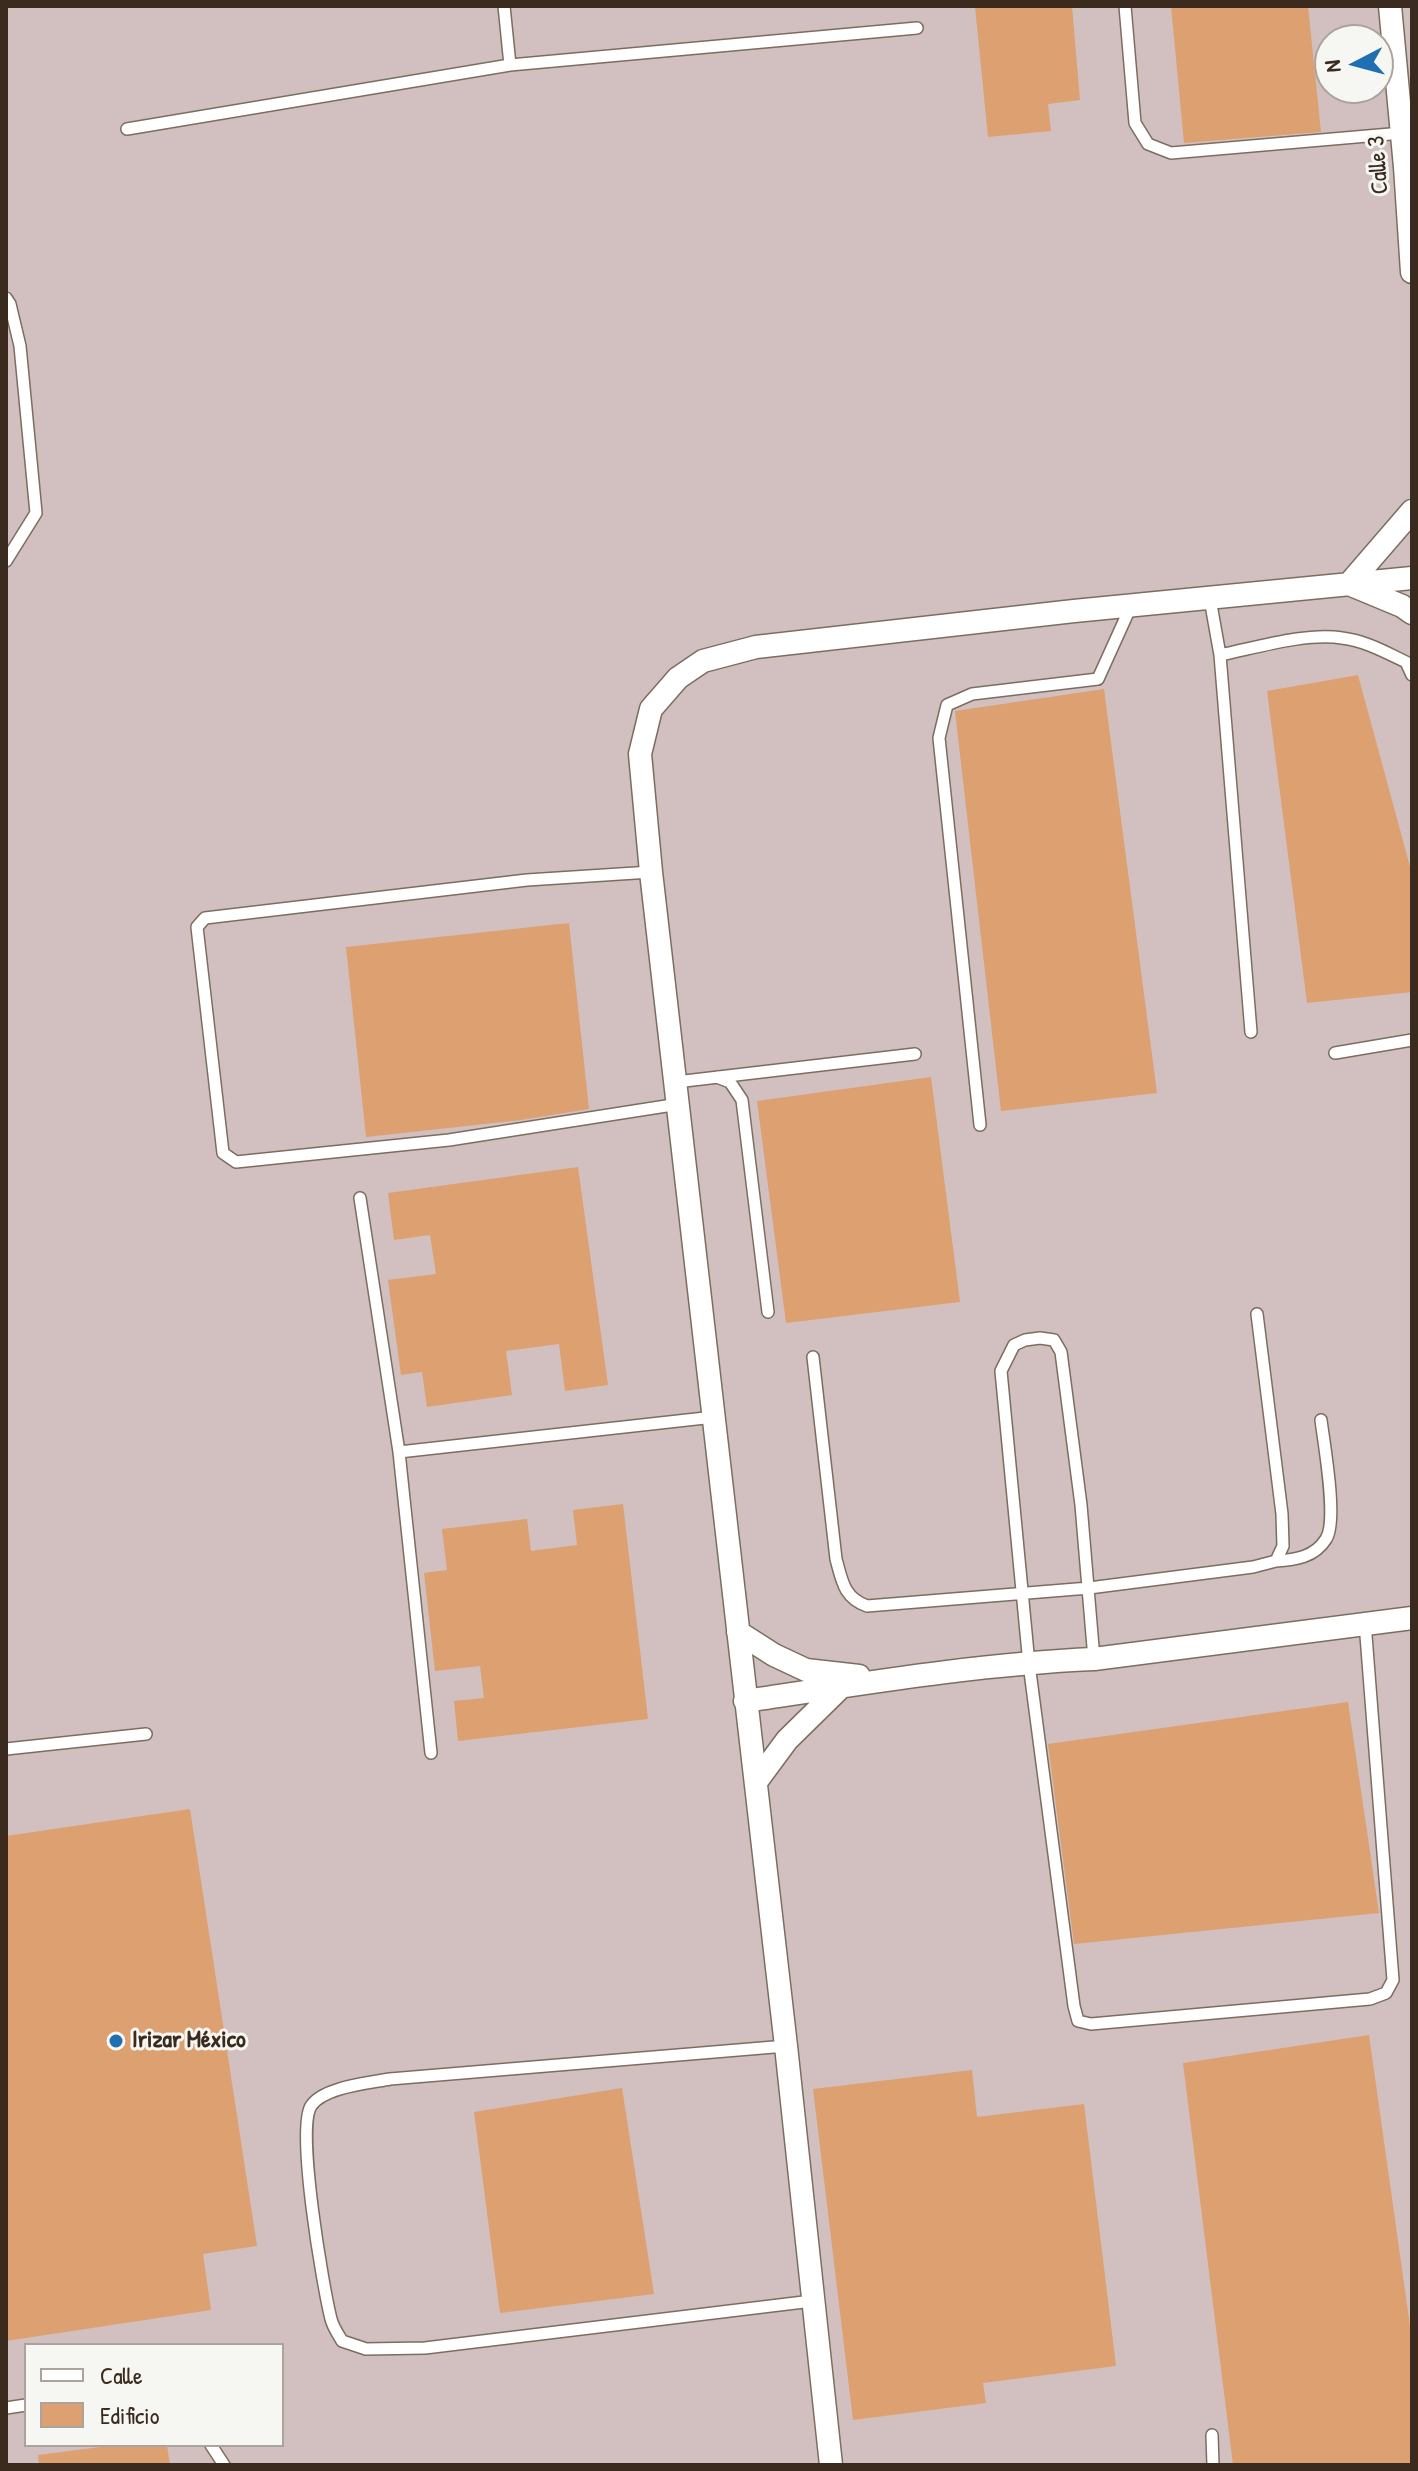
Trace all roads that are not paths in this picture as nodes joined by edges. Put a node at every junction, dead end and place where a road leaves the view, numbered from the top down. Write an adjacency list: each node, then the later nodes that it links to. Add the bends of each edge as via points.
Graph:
1 (504, 6): 5 (lane)
2 (1125, 6): 7 (lane, via 1135,123 1148,144 1171,153)
3 (1390, 6): 7 (street, Calle 3)
4 (917, 28): 5 (lane)
5 (510, 65): 6 (lane)
6 (127, 129)
7 (1402, 133): 8 (street, Calle 3)
8 (1409, 170): 9 (street, Calle 3)
9 (1411, 248): 10 (street, Calle 3)
10 (1412, 272)
11 (6, 298): 13 (lane, via 20,346 36,513)
12 (1412, 511): 15 (street)
13 (6, 561)
14 (1412, 578): 15 (street)
15 (1349, 584): 16 (street); 18 (street)
16 (1210, 599): 17 (street); 19 (lane)
17 (1132, 606): 21 (street, via 756,647 703,661 678,678 651,709 647,724 640,754); 28 (lane, via 1098,679 972,694 947,705 939,738)
18 (1412, 613)
19 (1220, 655): 20 (lane, via 1339,637 1406,662); 22 (lane)
20 (1412, 675)
21 (651, 872): 27 (street); 27 (lane, via 527,880 205,918 197,927 223,1153 236,1162 420,1143 624,1114)
22 (1251, 1032)
23 (1412, 1040): 24 (lane)
24 (1335, 1053)
25 (915, 1054): 26 (lane)
26 (717, 1077): 27 (lane); 30 (lane, via 730,1082 742,1100)
27 (678, 1093): 33 (street)
28 (980, 1125)
29 (360, 1198): 35 (lane)
30 (768, 1312)
31 (1257, 1314): 36 (lane, via 1282,1514 1283,1546)
32 (813, 1357): 38 (lane, via 836,1559 854,1601 867,1606)
33 (714, 1417): 35 (lane); 41 (street)
34 (1321, 1420): 36 (lane, via 1332,1519 1327,1538 1311,1554)
35 (399, 1452): 49 (lane)
36 (1276, 1561): 37 (lane)
37 (1089, 1588): 38 (lane); 38 (lane, via 1061,1352 1054,1340 1040,1338 1014,1345 1001,1371); 42 (lane)
38 (1023, 1592): 43 (lane)
39 (1412, 1618): 40 (street)
40 (1365, 1623): 42 (street); 43 (lane, via 1393,1980 1386,1993 1370,1999 1078,2021)
41 (738, 1632): 44 (street, via 806,1670); 46 (street)
42 (1094, 1659): 43 (street)
43 (1029, 1664): 44 (street)
44 (888, 1679): 45 (street)
45 (842, 1686): 46 (street); 50 (street, via 787,1740)
46 (745, 1701): 50 (street)
47 (146, 1734): 48 (lane)
48 (6, 1749)
49 (431, 1753)
50 (756, 1782): 51 (street)
51 (786, 2046): 52 (street); 52 (lane, via 390,2079 330,2091 311,2106 305,2125 313,2218 332,2323 342,2341 366,2349 425,2348)
52 (812, 2301): 56 (street)
53 (1212, 2435): 57 (lane)
54 (212, 2447): 55 (lane)
55 (224, 2465)
56 (831, 2465)
57 (1213, 2465)

